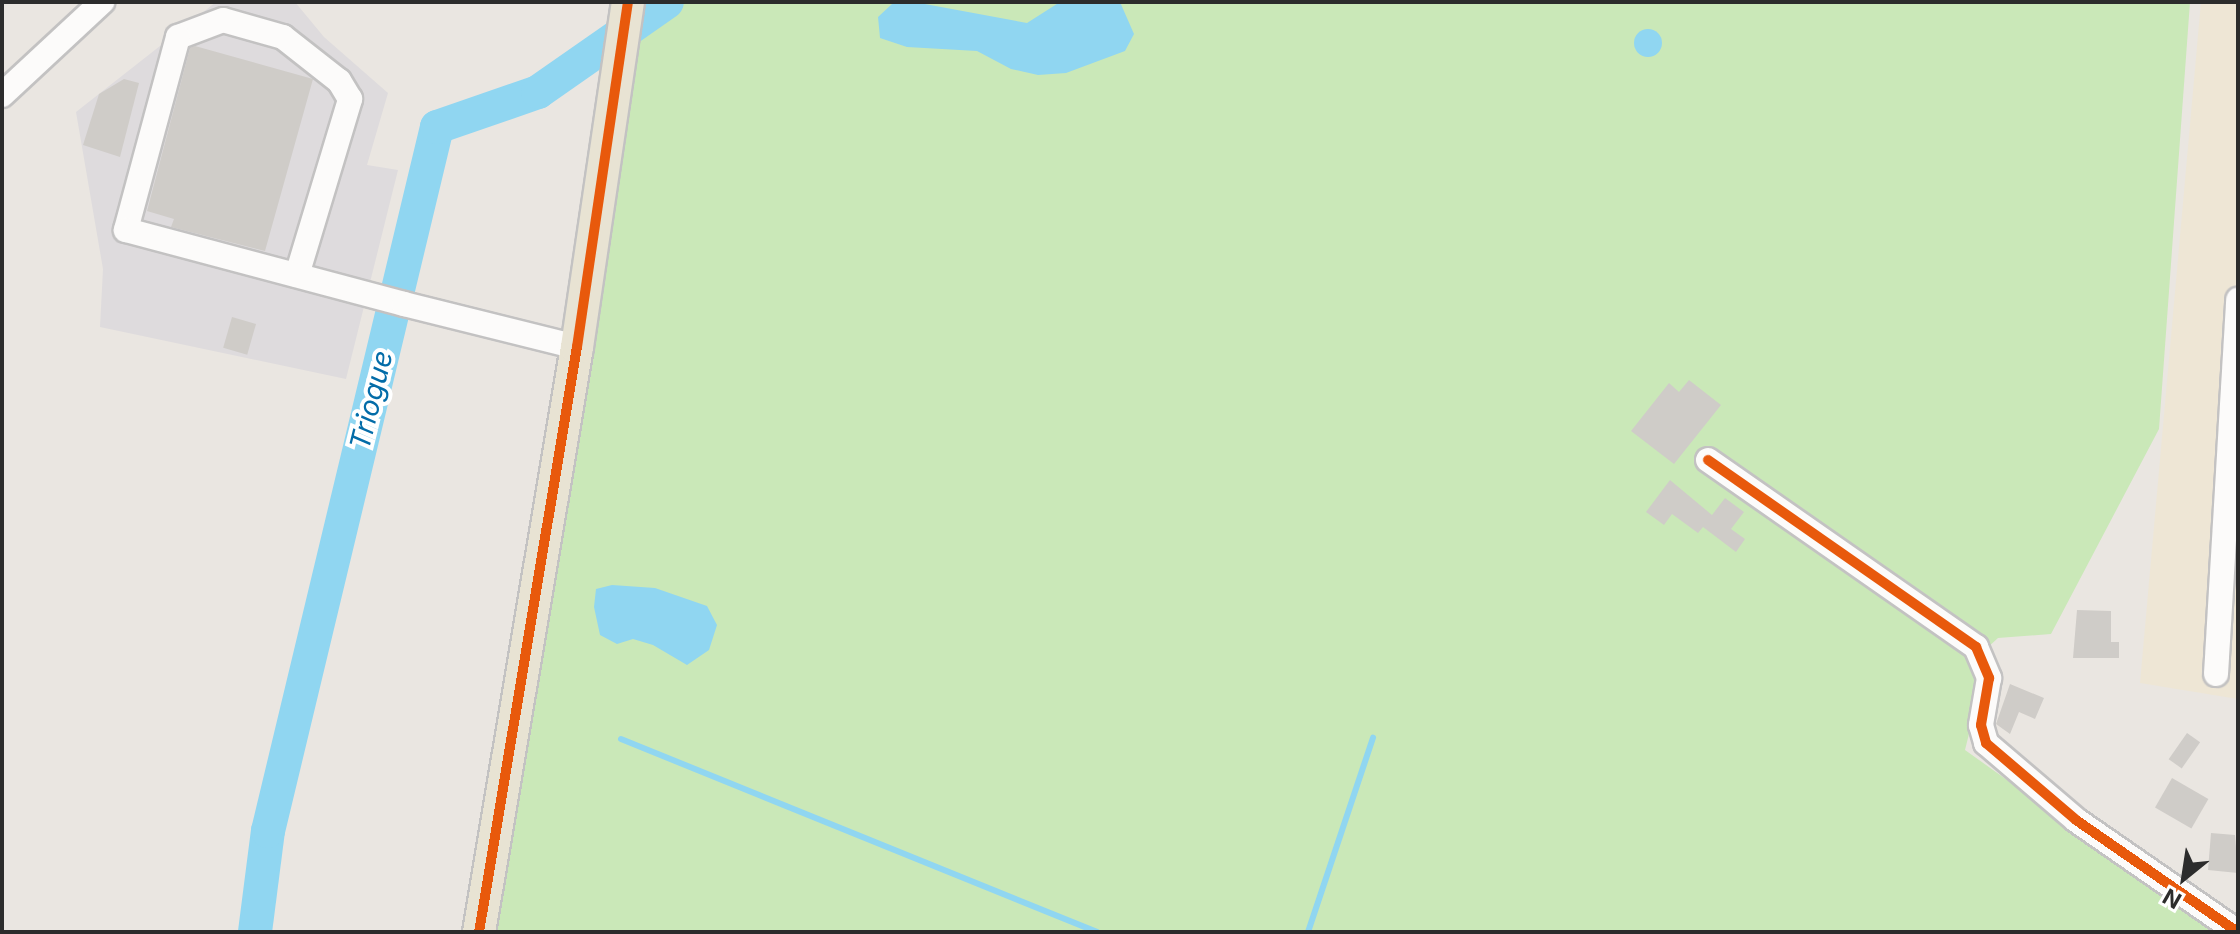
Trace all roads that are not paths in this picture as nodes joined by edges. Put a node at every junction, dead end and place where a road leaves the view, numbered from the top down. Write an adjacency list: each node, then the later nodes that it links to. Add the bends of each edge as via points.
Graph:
1 (102, 2): 3 (street)
2 (628, 10): 6 (main road)
3 (2, 95)
4 (297, 275): 4 (street, via 126,230 178,37 223,20 283,37 339,81 350,99); 6 (street)
5 (2238, 300): 7 (street)
6 (577, 347): 10 (main road)
7 (2234, 445): 9 (street)
8 (1708, 460): 11 (street, via 1976,647 1989,678 1981,725 1986,743 2076,820)
9 (2216, 674)
10 (479, 932)
11 (2238, 932)

